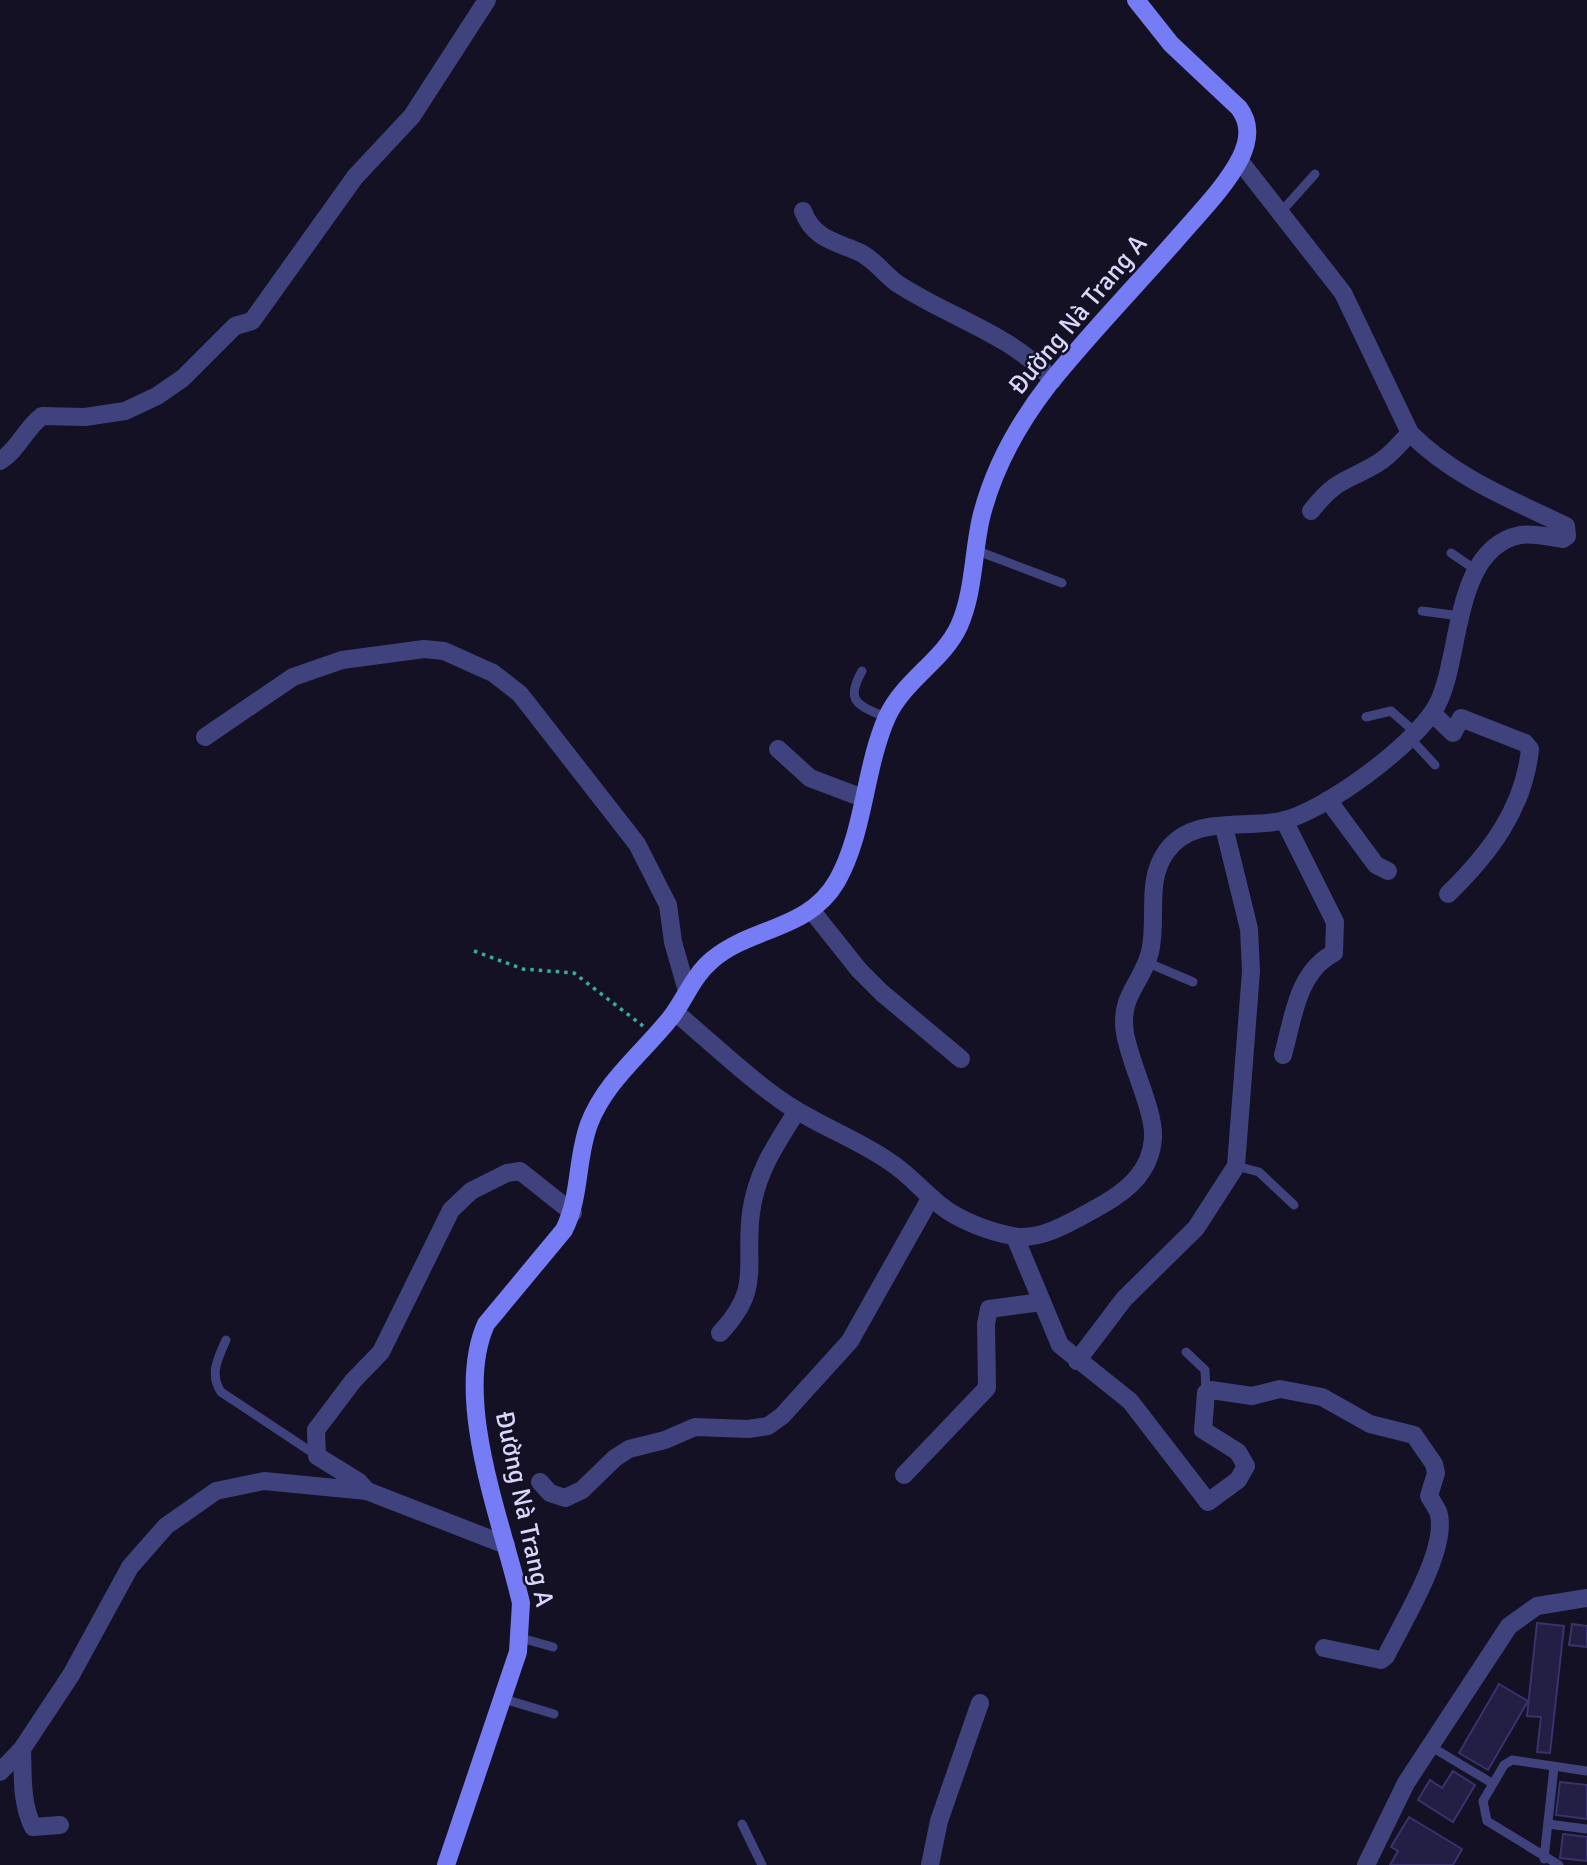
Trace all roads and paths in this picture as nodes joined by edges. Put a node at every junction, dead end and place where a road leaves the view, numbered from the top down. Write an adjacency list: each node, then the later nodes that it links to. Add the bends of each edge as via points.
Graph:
1 (486, 0): 9 (street, via 412,116 355,177 252,321 234,326 211,353 157,396 125,411 85,417 42,416 30,425 12,454)
2 (1136, 0): 3 (street, Đường Nà Trang A, via 1171,44 1247,119 1246,144)
3 (1239, 160): 6 (street); 7 (street, Đường Nà Trang A, via 1214,197)
4 (1315, 174): 6 (lane)
5 (803, 211): 7 (street, via 815,232 862,254 898,284 1012,344)
6 (1281, 212): 8 (street, via 1343,293)
7 (1053, 380): 11 (street, Đường Nà Trang A, via 998,465)
8 (1410, 433): 10 (street, via 1378,463 1327,490); 13 (street, via 1466,476 1568,530 1563,539 1520,535 1503,542 1489,551)
9 (0, 461)
10 (1311, 511)
11 (975, 550): 14 (lane); 20 (street, Đường Nà Trang A, via 959,625 948,644 902,691)
12 (1451, 553): 13 (lane)
13 (1476, 570): 16 (street)
14 (1062, 583)
15 (1422, 611): 16 (lane)
16 (1460, 616): 18 (street)
17 (862, 671): 20 (lane, via 853,697)
18 (1432, 713): 21 (street); 30 (street, via 1453,733 1461,718 1530,749 1526,781 1515,809 1474,869)
19 (1366, 717): 21 (lane, via 1391,711)
20 (887, 718): 25 (street, Đường Nà Trang A)
21 (1413, 735): 24 (lane); 26 (street)
22 (205, 737): 35 (street, via 293,677 342,660 424,649 444,651 492,673 526,702 636,844 668,905)
23 (778, 749): 25 (street, via 810,778)
24 (1435, 765)
25 (863, 798): 31 (street, Đường Nà Trang A, via 845,865)
26 (1328, 800): 27 (street); 29 (street, via 1376,866)
27 (1284, 820): 28 (street); 38 (street, via 1335,922 1337,935 1334,953 1304,981)
28 (1224, 827): 33 (street, via 1183,833 1162,858 1156,872); 41 (street, via 1248,929 1251,971)
29 (1388, 871)
30 (1448, 894)
31 (812, 911): 35 (street, Đường Nà Trang A, via 713,959); 39 (street, via 859,970)
32 (474, 951): 37 (path, via 523,969 574,973)
33 (1146, 962): 34 (lane); 45 (street, via 1124,1006 1125,1032 1153,1137 1139,1179 1125,1192 1066,1224)
34 (1193, 982)
35 (687, 991): 36 (street, Đường Nà Trang A)
36 (675, 1012): 37 (street, Đường Nà Trang A); 40 (street)
37 (655, 1037): 44 (street, Đường Nà Trang A, via 624,1068 598,1104 583,1144)
38 (1283, 1055)
39 (961, 1059)
40 (797, 1111): 42 (street, via 892,1162); 47 (street, via 762,1168 751,1212 748,1287 740,1312)
41 (1236, 1166): 43 (lane, via 1259,1172); 50 (street, via 1196,1228 1130,1292)
42 (931, 1197): 45 (street, via 953,1213); 54 (street, via 850,1340 782,1416 768,1426 748,1429 695,1427 629,1449 582,1490 565,1498 550,1493)
43 (1294, 1205)
44 (573, 1213): 52 (street, via 520,1171 495,1179 461,1200 451,1210 381,1352 316,1430); 56 (street, Đường Nà Trang A, via 564,1230 495,1310 480,1338 474,1386 477,1419)
45 (1015, 1237): 46 (street)
46 (1042, 1302): 50 (street, via 1059,1345); 53 (street, via 989,1309 987,1388)
47 (720, 1332)
48 (226, 1340): 52 (lane, via 216,1363 216,1384 221,1392)
49 (1186, 1352): 51 (lane, via 1205,1370)
50 (1077, 1361): 51 (street, via 1130,1401 1208,1502 1238,1480 1246,1466 1238,1452 1203,1430)
51 (1206, 1393): 60 (street, via 1252,1396 1280,1389 1322,1397 1370,1424 1414,1435 1434,1464 1436,1482 1429,1496 1439,1514 1435,1546 1427,1577 1387,1656 1381,1660)
52 (317, 1456): 55 (street)
53 (904, 1475)
54 (540, 1482)
55 (367, 1491): 56 (street); 65 (street, via 264,1481 216,1491 186,1510 152,1539 130,1567 97,1632)
56 (506, 1545): 58 (street, Đường Nà Trang A, via 521,1603)
57 (1587, 1598): 64 (street, via 1554,1601 1519,1616)
58 (520, 1638): 59 (lane); 61 (street, Đường Nà Trang A)
59 (553, 1647)
60 (1324, 1648)
61 (504, 1699): 63 (lane); 75 (street, Đường Nà Trang A)
62 (980, 1703): 77 (street, via 939,1821)
63 (554, 1714)
64 (1430, 1746): 69 (lane); 78 (street, via 1406,1783)
65 (22, 1749): 68 (street); 72 (street, via 30,1822 33,1827)
66 (1553, 1767): 67 (lane); 69 (lane, via 1512,1760); 71 (lane)
67 (1587, 1771)
68 (0, 1772)
69 (1492, 1783): 74 (lane, via 1483,1801 1487,1821)
70 (741, 1824): 76 (lane)
71 (1548, 1824): 73 (lane); 74 (lane)
72 (60, 1825)
73 (1587, 1829)
74 (1544, 1859): 79 (lane)
75 (446, 1865)
76 (762, 1865)
77 (930, 1865)
78 (1366, 1865)
79 (1559, 1865)

